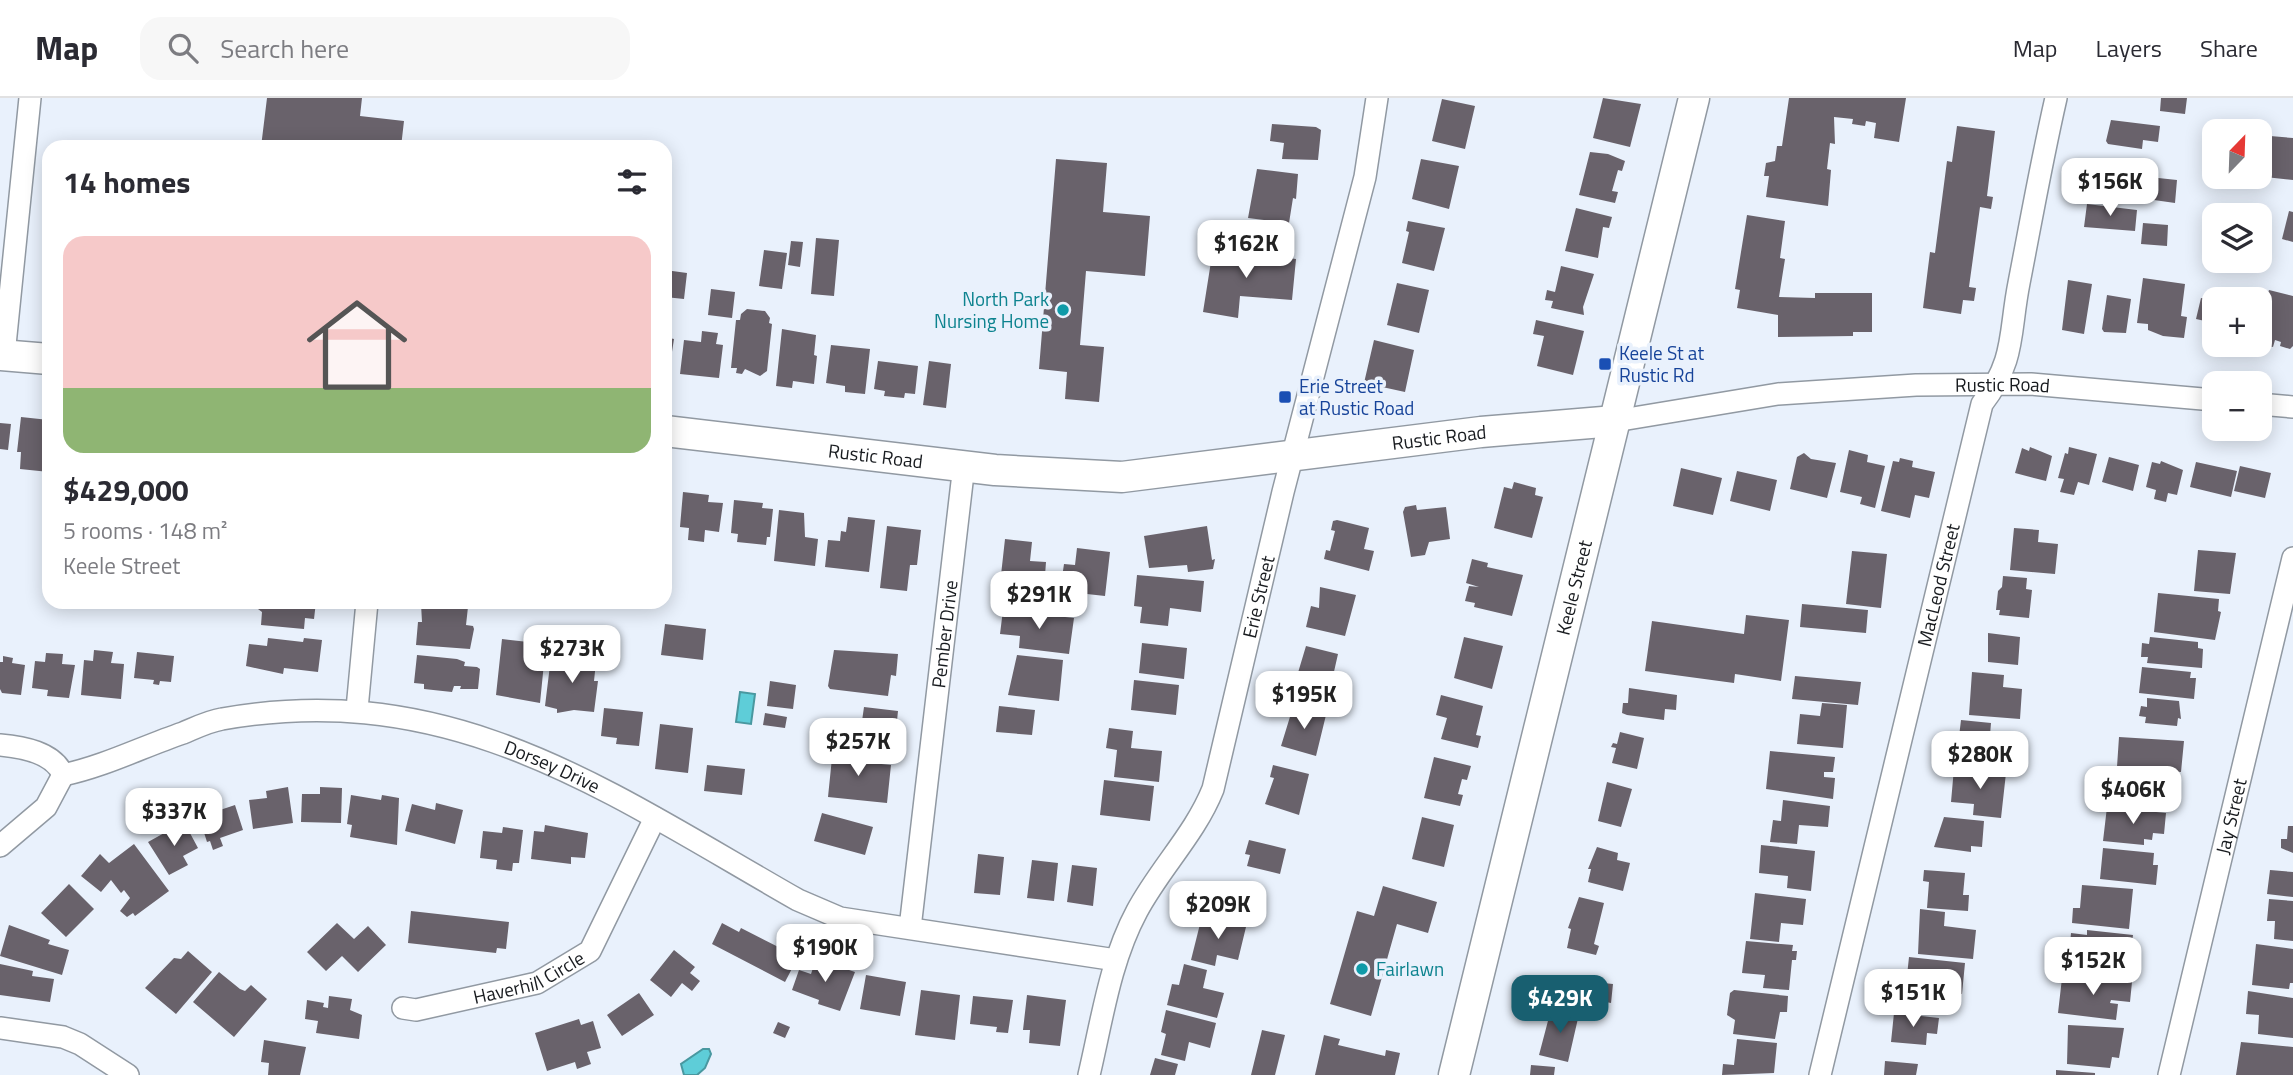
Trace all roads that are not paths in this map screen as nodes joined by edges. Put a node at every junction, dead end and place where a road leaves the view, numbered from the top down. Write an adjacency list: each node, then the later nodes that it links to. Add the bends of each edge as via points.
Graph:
1 (30, 98): 5 (street)
2 (1377, 98): 13 (street, Erie Street, via 1365,177)
3 (1694, 98): 11 (main road, Keele Street)
4 (2056, 98): 7 (street, MacLeod Street, via 2017,292 2010,355)
5 (2, 355): 6 (main road)
6 (42, 358)
7 (1999, 383): 8 (street, Rustic Road); 11 (street, Rustic Road, via 1778,394); 29 (street, MacLeod Street, via 1982,404)
8 (2202, 399)
9 (2272, 405): 10 (street)
10 (2293, 407)
11 (1615, 421): 13 (main road, Rustic Road); 28 (main road, Keele Street)
12 (672, 432): 14 (main road, Rustic Road)
13 (1292, 455): 14 (main road, Rustic Road, via 1122,477); 23 (street, Erie Street, via 1213,789 1204,813 1154,880)
14 (964, 465): 22 (street, Pember Drive)
15 (2293, 558): 30 (street, Jay Street)
16 (366, 609): 17 (street)
17 (357, 709): 19 (street, Dorsey Drive, via 219,719 95,768); 20 (street, Dorsey Drive, via 483,735 542,758)
18 (0, 745): 19 (street, via 50,759)
19 (63, 775): 21 (street, via 46,807)
20 (655, 818): 22 (street, Dorsey Drive, via 798,900 841,918); 24 (street, Haverhill Circle, via 590,951 537,983 416,1010)
21 (0, 846)
22 (910, 928): 23 (street, Dorsey Drive)
23 (1116, 960): 27 (street, Erie Street)
24 (403, 1008)
25 (0, 1028): 26 (street, via 63,1037)
26 (128, 1075)
27 (1089, 1075)
28 (1454, 1075)
29 (1820, 1075)
30 (2169, 1075)

